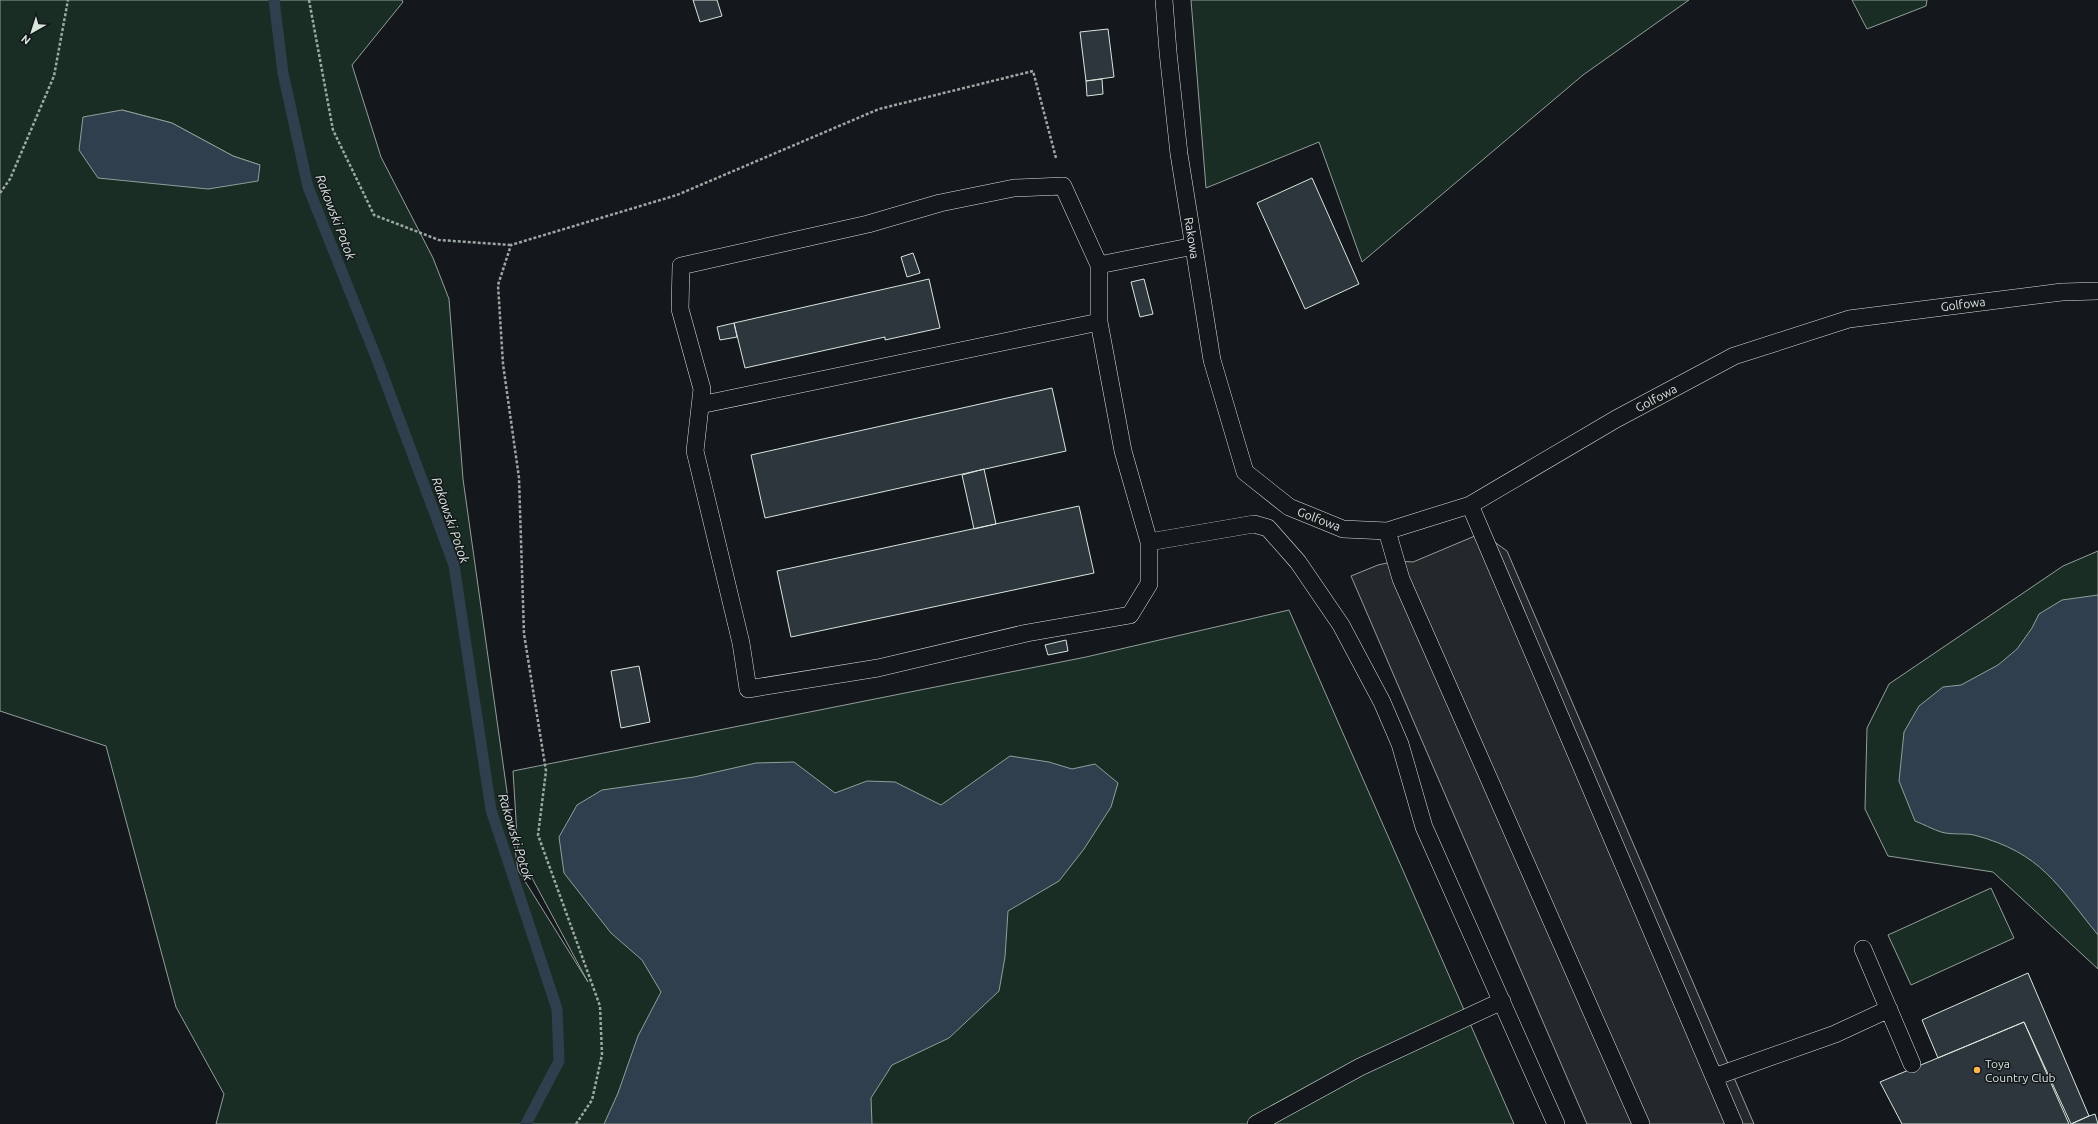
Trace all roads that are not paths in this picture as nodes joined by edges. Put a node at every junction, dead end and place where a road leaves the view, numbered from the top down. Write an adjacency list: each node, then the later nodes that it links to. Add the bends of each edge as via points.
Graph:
1 (1164, 0): 2 (lane, Rakowa, via 1179,154)
2 (1194, 246): 3 (lane); 7 (lane, Rakowa, via 1212,360)
3 (1099, 265): 5 (lane); 6 (lane, via 1063,186 1014,188 681,266 680,309 702,389)
4 (2098, 290): 8 (lane, Golfowa, via 2062,292 1850,319 1734,356 1616,419)
5 (1098, 322): 6 (lane); 10 (lane, via 1123,452)
6 (700, 405): 10 (lane, via 694,451 741,643 748,689 878,668 1027,632 1130,614 1149,584)
7 (1246, 472): 9 (lane, Golfowa, via 1289,507 1343,529)
8 (1470, 505): 9 (lane, Golfowa); 15 (lane)
9 (1387, 531): 18 (lane, via 1401,579)
10 (1149, 542): 12 (lane, via 1254,524 1268,528 1298,562 1341,625 1382,702 1400,744 1424,827)
11 (1863, 949): 13 (lane)
12 (1502, 1002): 16 (lane, via 1360,1067); 17 (lane)
13 (1889, 1009): 14 (lane); 15 (lane, via 1835,1034)
14 (1912, 1064)
15 (1714, 1077): 19 (lane)
16 (1256, 1124)
17 (1556, 1124)
18 (1641, 1124)
19 (1734, 1124)

